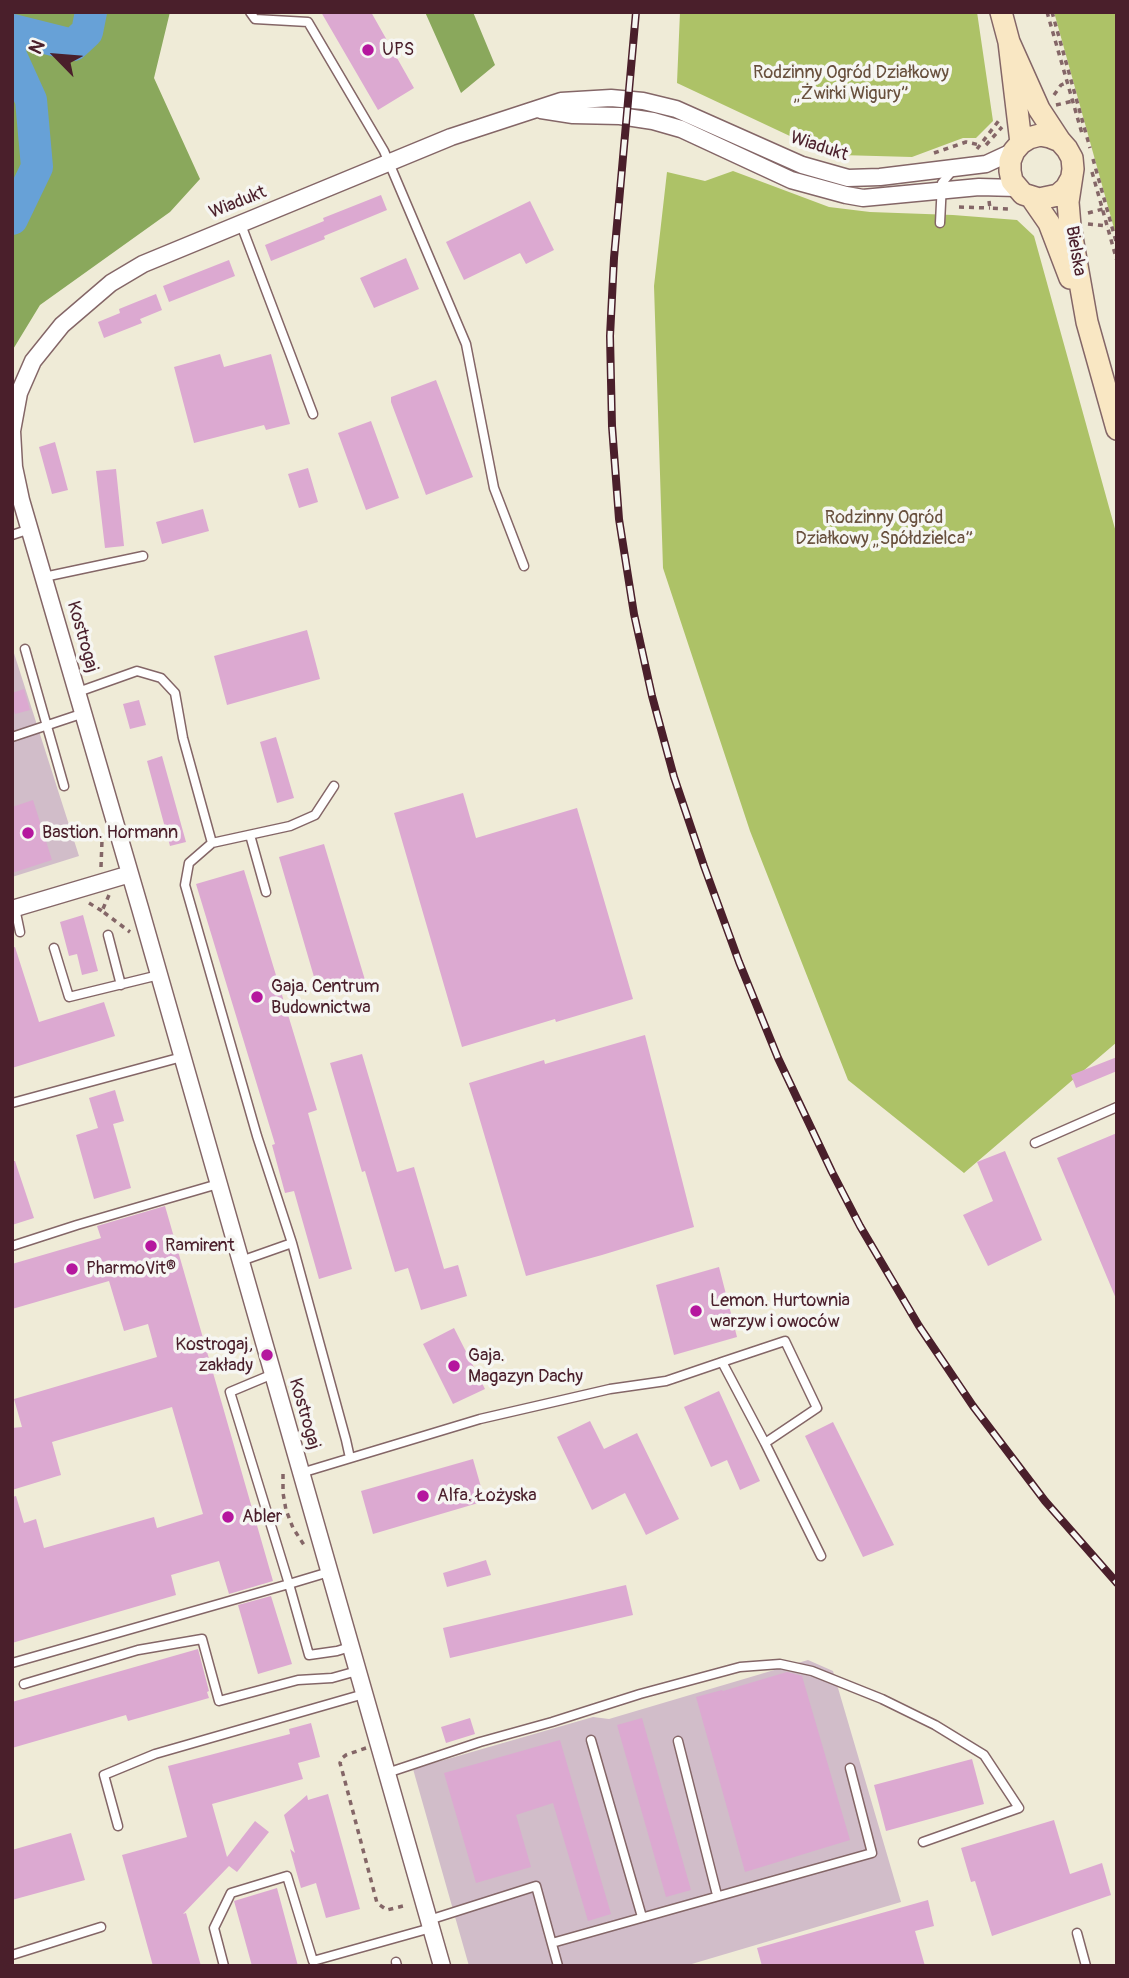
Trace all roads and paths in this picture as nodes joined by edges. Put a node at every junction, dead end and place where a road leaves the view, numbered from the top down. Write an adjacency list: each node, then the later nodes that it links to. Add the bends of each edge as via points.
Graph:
1 (250, 12): 8 (lane, via 255,19 308,22)
2 (1001, 12): 4 (main road, Bielska)
3 (1052, 12): 15 (path)
4 (1009, 42): 6 (main road, Bielska, via 1039,109); 7 (main road, Bielska)
5 (535, 109): 8 (street, Wiadukt); 9 (street, Wiadukt, via 585,98 643,101 687,113 802,165 848,178); 11 (street, Wiadukt, via 653,121 791,180 846,195 863,198)
6 (1060, 141): 7 (main road, via 1040,135); 10 (main road, Bielska, via 1072,158)
7 (1017, 147): 9 (street, Wiadukt, via 986,164); 12 (main road, Bielska, via 1010,171 1012,181)
8 (388, 162): 13 (street, Wiadukt); 24 (lane, via 466,344 494,488)
9 (956, 168): 11 (lane, via 944,179)
10 (1071, 179): 12 (main road, via 1058,195 1048,199); 16 (main road, Bielska, via 1069,218)
11 (941, 191): 12 (street, Wiadukt, via 988,187); 14 (lane)
12 (1024, 193): 16 (main road, Bielska, via 1049,223)
13 (240, 222): 18 (street, Wiadukt, via 143,264 79,309 33,361); 19 (lane)
14 (940, 223)
15 (1117, 245)
16 (1087, 322): 17 (main road, Bielska)
17 (1110, 380): 20 (main road, Bielska)
18 (14, 409): 21 (street, Kostrogaj, via 14,467)
19 (313, 414)
20 (1117, 429)
21 (30, 529): 22 (lane); 25 (street, Kostrogaj)
22 (12, 535)
23 (143, 556): 25 (lane)
24 (524, 566)
25 (44, 577): 27 (street, Kostrogaj)
26 (25, 649): 29 (lane)
27 (78, 692): 28 (street, Kostrogaj); 34 (lane, via 137,671 168,685 174,693)
28 (84, 713): 29 (lane); 35 (street, Kostrogaj)
29 (47, 725): 30 (lane); 31 (lane)
30 (12, 737)
31 (64, 786)
32 (334, 786): 33 (lane, via 315,816 290,827)
33 (250, 835): 34 (lane); 36 (lane)
34 (212, 843): 48 (lane, via 189,863 185,885)
35 (130, 874): 37 (street); 41 (street, Kostrogaj)
36 (266, 892)
37 (13, 908): 38 (lane)
38 (20, 932)
39 (108, 934): 42 (lane)
40 (54, 948): 42 (lane, via 69,997)
41 (159, 975): 42 (lane); 43 (street, Kostrogaj)
42 (121, 985)
43 (182, 1057): 44 (lane); 47 (street, Kostrogaj)
44 (12, 1103)
45 (1117, 1107): 46 (lane)
46 (1035, 1143)
47 (218, 1184): 49 (lane); 50 (street, Kostrogaj)
48 (292, 1244): 50 (lane); 54 (lane)
49 (12, 1246)
50 (241, 1261): 52 (street, Kostrogaj)
51 (722, 1362): 53 (lane); 53 (lane, via 785,1341 817,1408); 54 (lane, via 666,1381 480,1419)
52 (273, 1374): 55 (street, Kostrogaj); 57 (lane, via 230,1392)
53 (765, 1443): 58 (lane)
54 (350, 1458): 55 (lane)
55 (301, 1473): 59 (street, Kostrogaj)
56 (293, 1519): 57 (path)
57 (271, 1525): 60 (lane)
58 (821, 1556)
59 (330, 1572): 60 (lane); 61 (street, Kostrogaj)
60 (289, 1584): 61 (lane, via 309,1655); 62 (lane)
61 (351, 1647): 63 (street, Kostrogaj)
62 (12, 1663)
63 (358, 1671): 64 (lane, via 219,1701 202,1639 138,1650); 65 (street, Kostrogaj)
64 (23, 1684)
65 (364, 1694): 68 (street, Kostrogaj); 71 (lane, via 155,1754 104,1775)
66 (591, 1740): 75 (lane)
67 (678, 1741): 73 (lane)
68 (379, 1745): 70 (street, Kostrogaj); 74 (path, via 346,1755 340,1763 377,1903 387,1910)
69 (850, 1768): 73 (lane, via 872,1853)
70 (387, 1773): 72 (lane, via 640,1694 740,1667 780,1664 812,1671 882,1699 984,1755 1018,1808); 74 (street, Kostrogaj)
71 (118, 1826)
72 (923, 1842)
73 (717, 1895): 75 (lane)
74 (423, 1900): 76 (street, Kostrogaj)
75 (642, 1917): 79 (lane)
76 (430, 1924): 79 (lane, via 536,1886); 81 (lane, via 313,1961 287,1876 231,1893 214,1928); 82 (street, Kostrogaj)
77 (100, 1927): 80 (lane)
78 (1077, 1933): 84 (lane)
79 (552, 1943): 83 (lane)
80 (12, 1955)
81 (224, 1966)
82 (442, 1966)
83 (558, 1966)
84 (1086, 1966)

